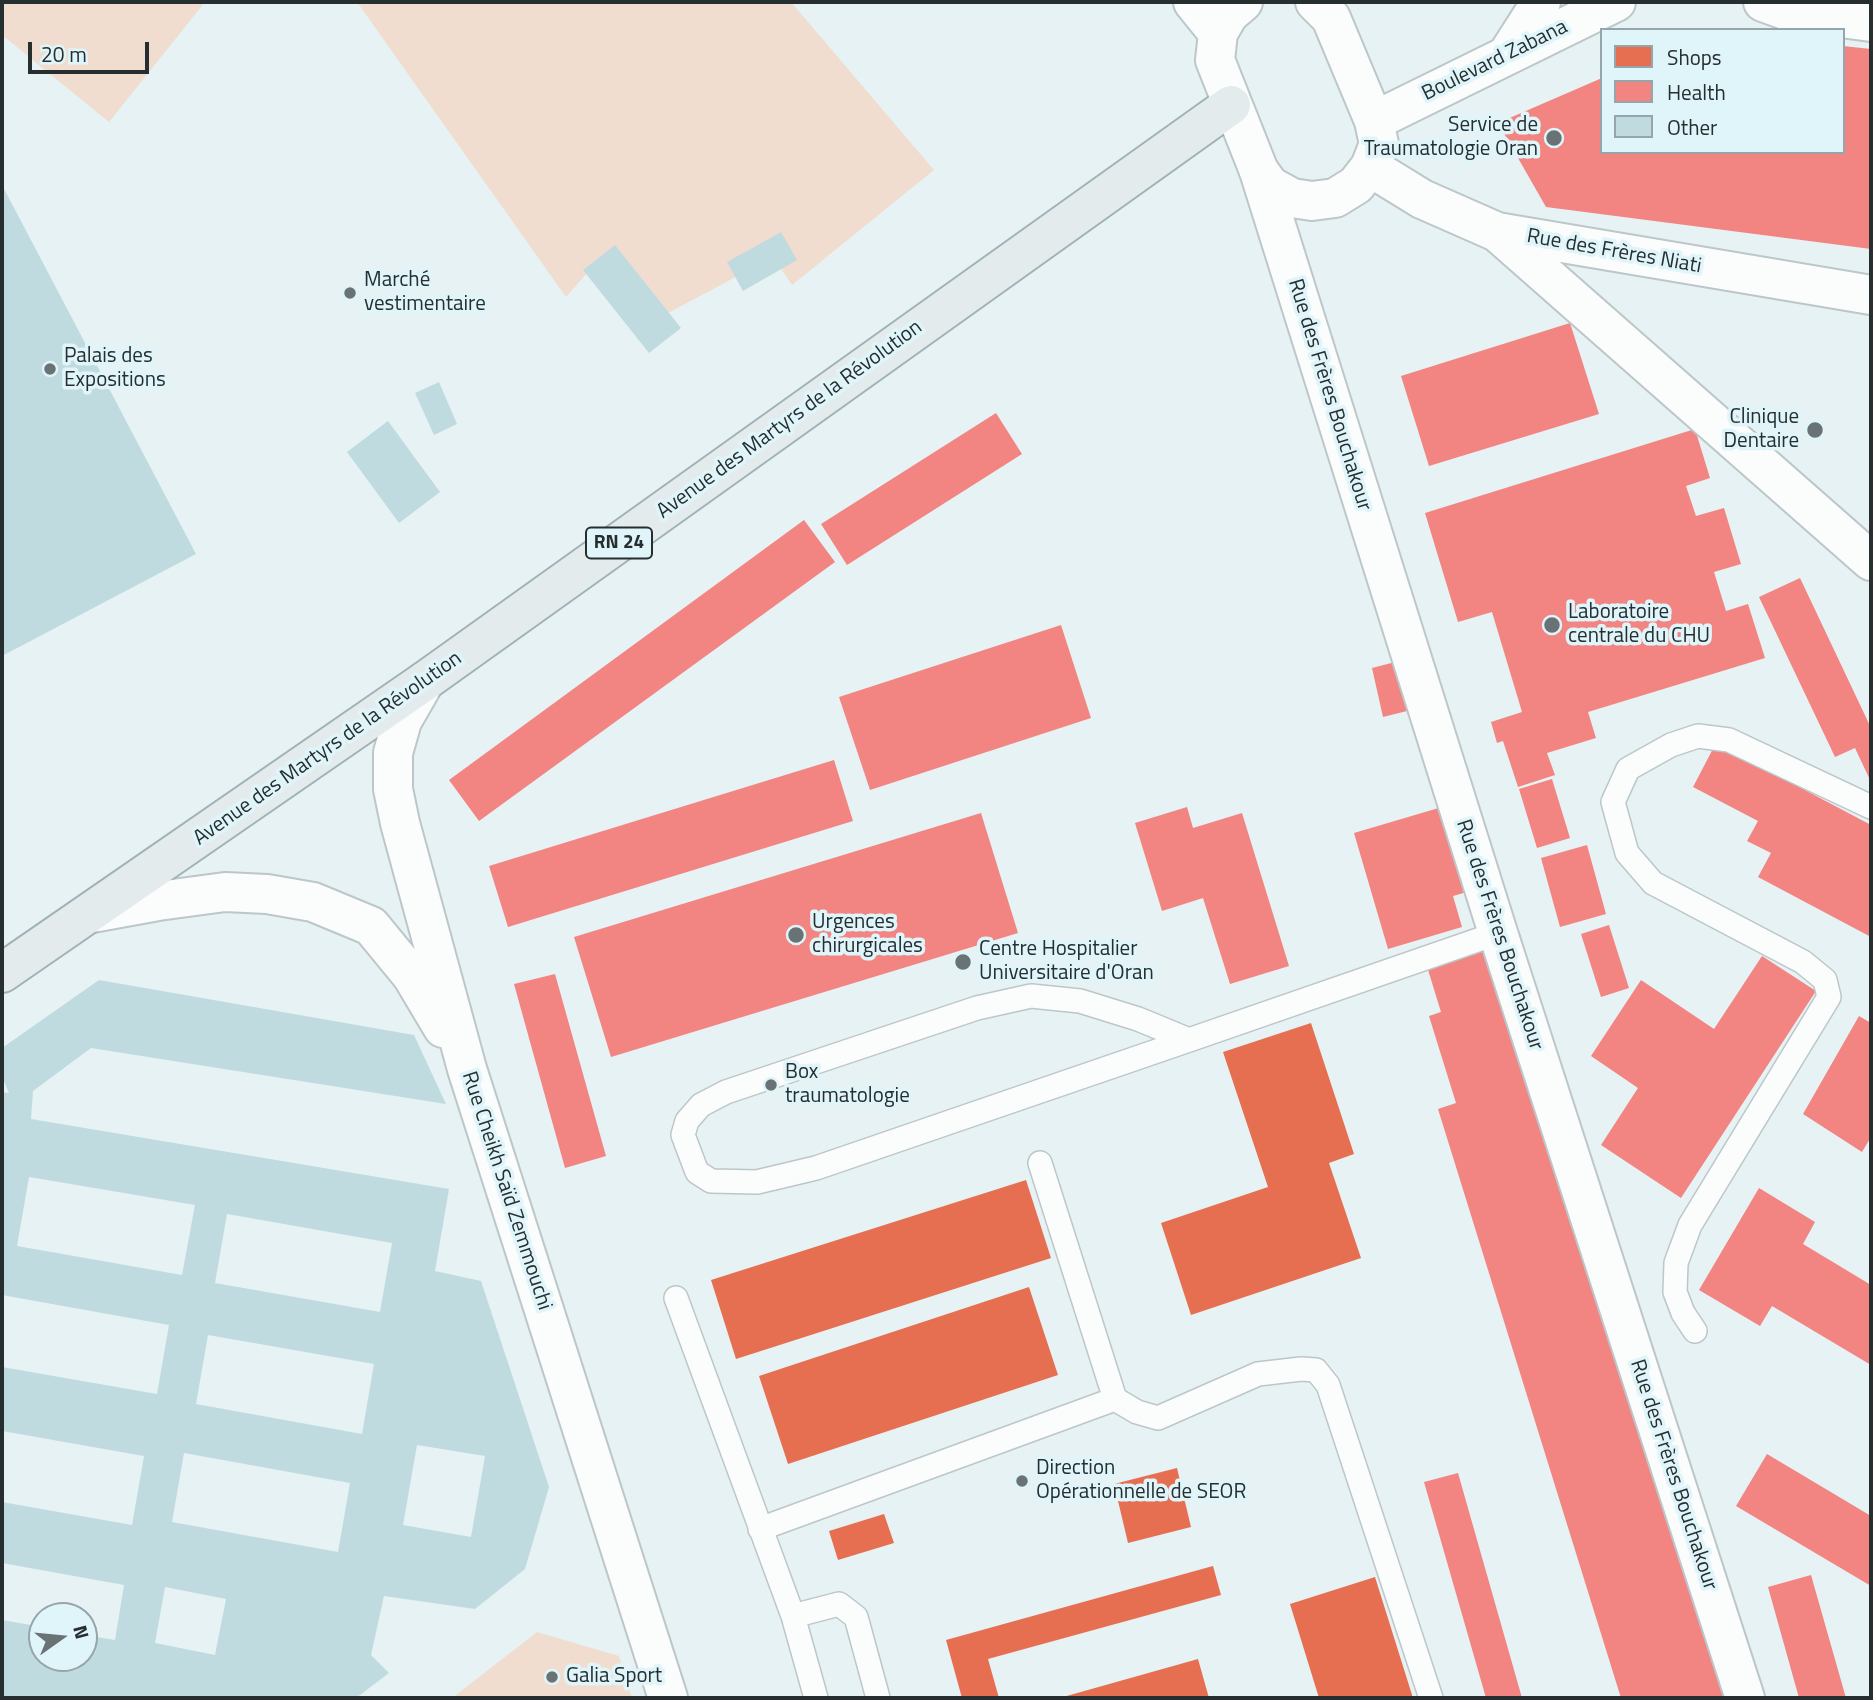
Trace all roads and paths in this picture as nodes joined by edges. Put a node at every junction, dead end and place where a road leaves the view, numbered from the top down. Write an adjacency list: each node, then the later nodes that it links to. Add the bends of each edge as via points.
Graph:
1 (1193, 2): 8 (street)
2 (1243, 2): 8 (street)
3 (1315, 2): 11 (street, via 1331,18)
4 (1541, 2): 9 (street)
5 (1616, 2): 9 (street, Boulevard Zabana)
6 (1763, 2): 7 (street, via 1788,11)
7 (1871, 22)
8 (1218, 33): 10 (street, Rue des Frères Bouchakour, via 1215,60)
9 (1507, 55): 11 (street, Boulevard Zabana)
10 (1231, 105): 13 (street, Rue des Frères Bouchakour); 17 (main road, Avenue des Martyrs de la Révolution / RN 24)
11 (1374, 121): 12 (street, via 1379,144)
12 (1370, 167): 13 (street, via 1356,185 1335,198 1312,201 1292,198 1270,186); 14 (street, Rue des Frères Niati, via 1423,199)
13 (1259, 171): 20 (street, Rue des Frères Bouchakour)
14 (1497, 232): 15 (street, Rue des Frères Niati); 16 (street)
15 (1871, 295)
16 (1871, 561)
17 (425, 681): 19 (main road, Avenue des Martyrs de la Révolution / RN 24); 23 (street, Rue Cheikh Saïd Zemmouchi, via 402,721 393,752 393,789)
18 (1871, 807): 26 (lane, via 1729,740 1698,736 1628,769 1612,802 1627,853 1653,883 1803,962 1825,980 1829,997 1690,1225 1676,1263 1675,1292)
19 (92, 913): 21 (main road, Avenue des Martyrs de la Révolution / RN 24); 23 (street, via 225,892 313,902 371,926 412,976)
20 (1498, 933): 22 (lane); 34 (street, Rue des Frères Bouchakour)
21 (2, 973)
22 (1189, 1040): 22 (lane, via 816,1168 757,1182 711,1181 697,1172 683,1135 687,1121 701,1105 726,1092 977,1007 1031,996 1080,1001)
23 (467, 1069): 30 (street, Rue Cheikh Saïd Zemmouchi)
24 (1040, 1163): 27 (lane)
25 (676, 1297): 28 (lane)
26 (1695, 1331)
27 (1115, 1399): 28 (lane); 33 (lane, via 1158,1418 1258,1374 1316,1370 1328,1385)
28 (761, 1529): 29 (lane)
29 (793, 1616): 31 (lane); 32 (lane, via 839,1604 848,1609 856,1617)
30 (668, 1698)
31 (816, 1698)
32 (878, 1698)
33 (1432, 1698)
34 (1745, 1698)

